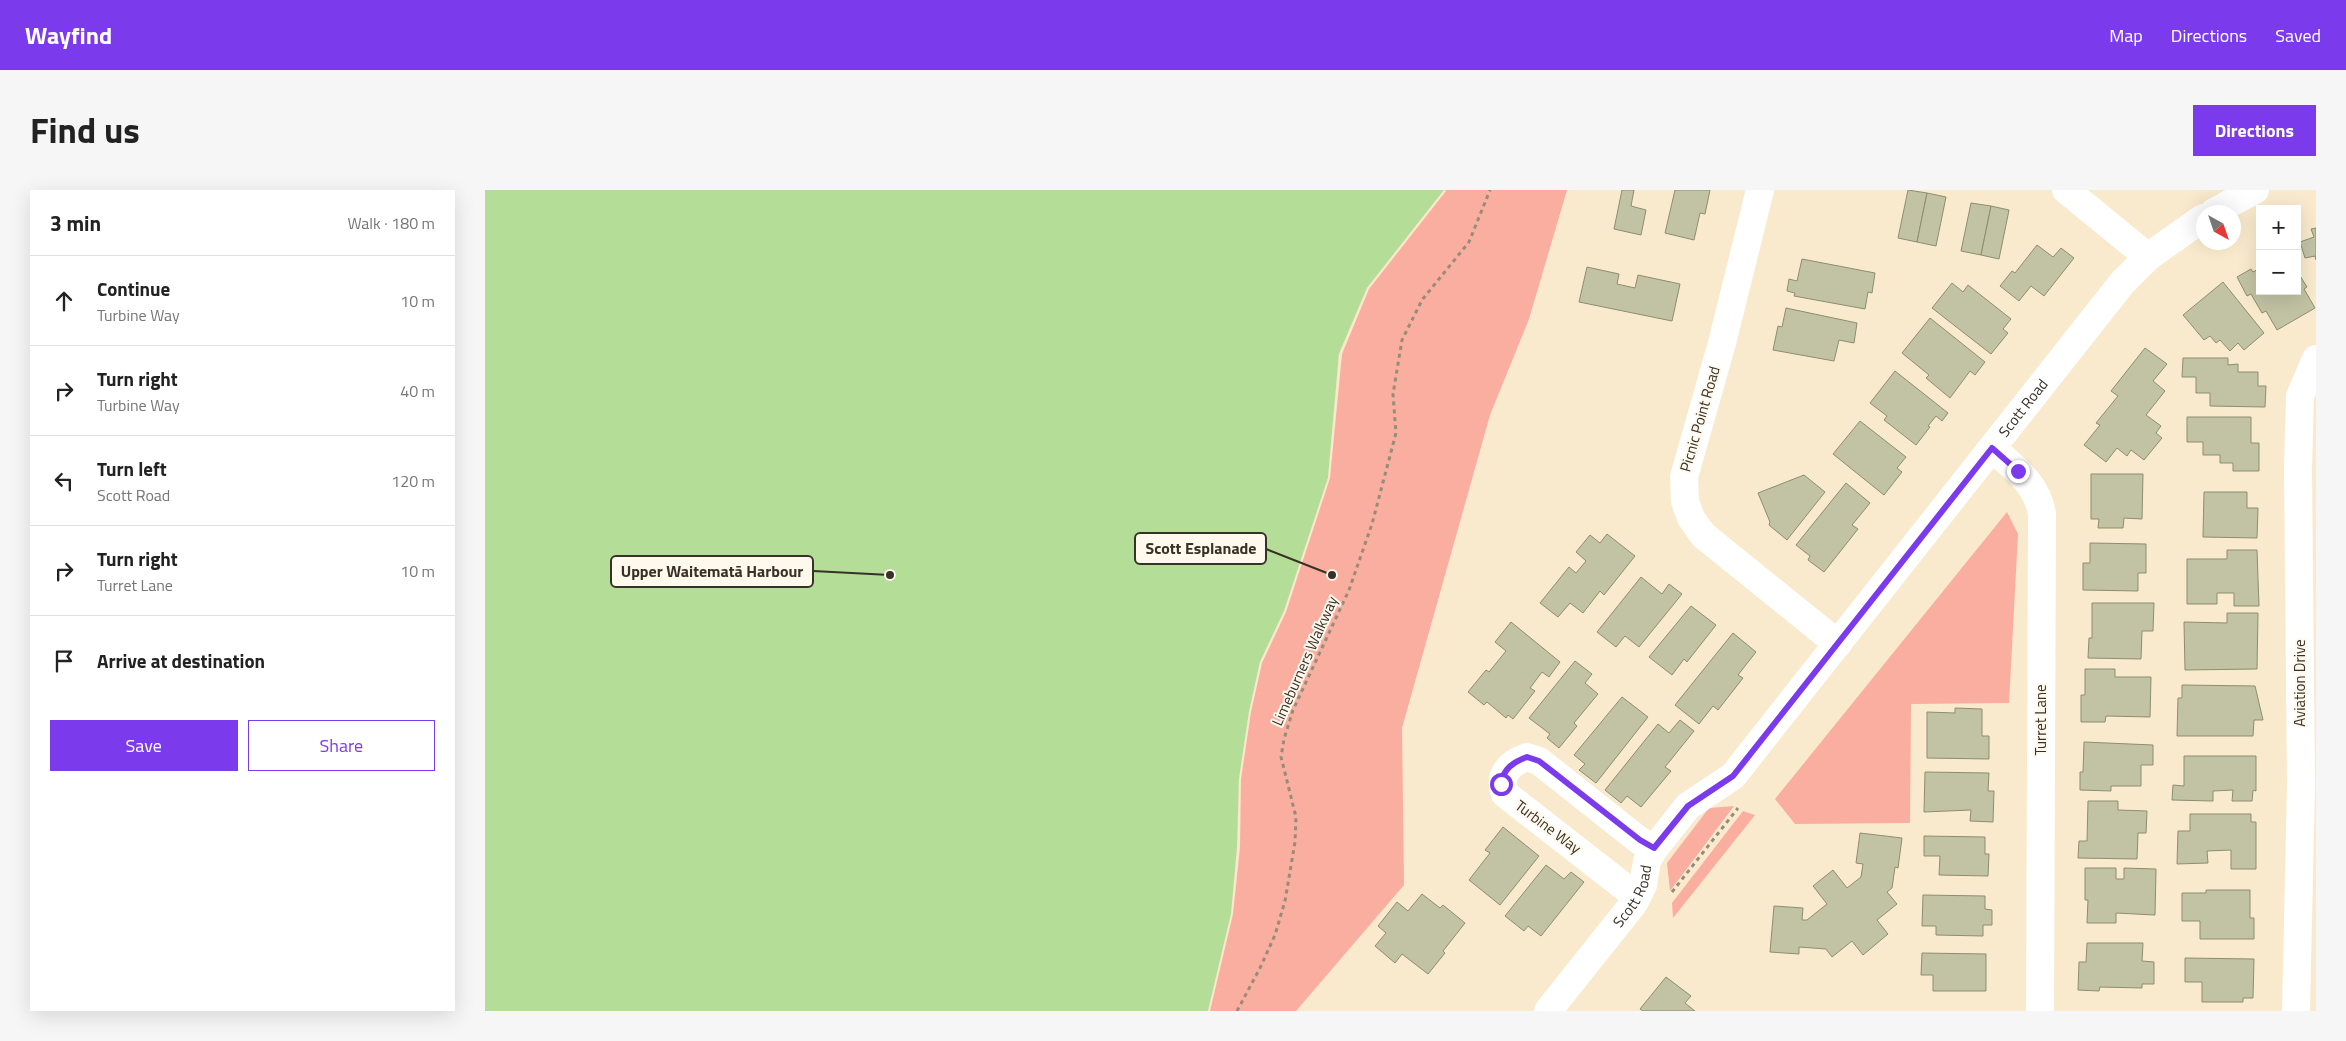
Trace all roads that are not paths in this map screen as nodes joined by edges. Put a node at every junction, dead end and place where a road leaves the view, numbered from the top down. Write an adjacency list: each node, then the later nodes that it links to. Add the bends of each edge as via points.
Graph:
1 (1760, 190): 9 (street, Picnic Point Road, via 1722,343 1689,454 1684,477 1685,501 1691,518 1703,535)
2 (2066, 190): 6 (street)
3 (2255, 190): 4 (street)
4 (2227, 205)
5 (2196, 223): 6 (street, Scott Road)
6 (2148, 256): 8 (street, Scott Road, via 2122,283)
7 (2316, 359): 14 (street, Aviation Drive, via 2300,396 2301,785)
8 (1992, 448): 9 (street, Scott Road); 13 (street, Turret Lane, via 2032,485 2042,514)
9 (1838, 644): 10 (street, Scott Road, via 1733,776 1688,806)
10 (1654, 848): 11 (street, Scott Road); 11 (street, Turbine Way, via 1539,761 1527,757 1516,761 1502,777 1505,794)
11 (1637, 896): 12 (street, Scott Road)
12 (1548, 1011)
13 (2040, 1011)
14 (2296, 1011)

